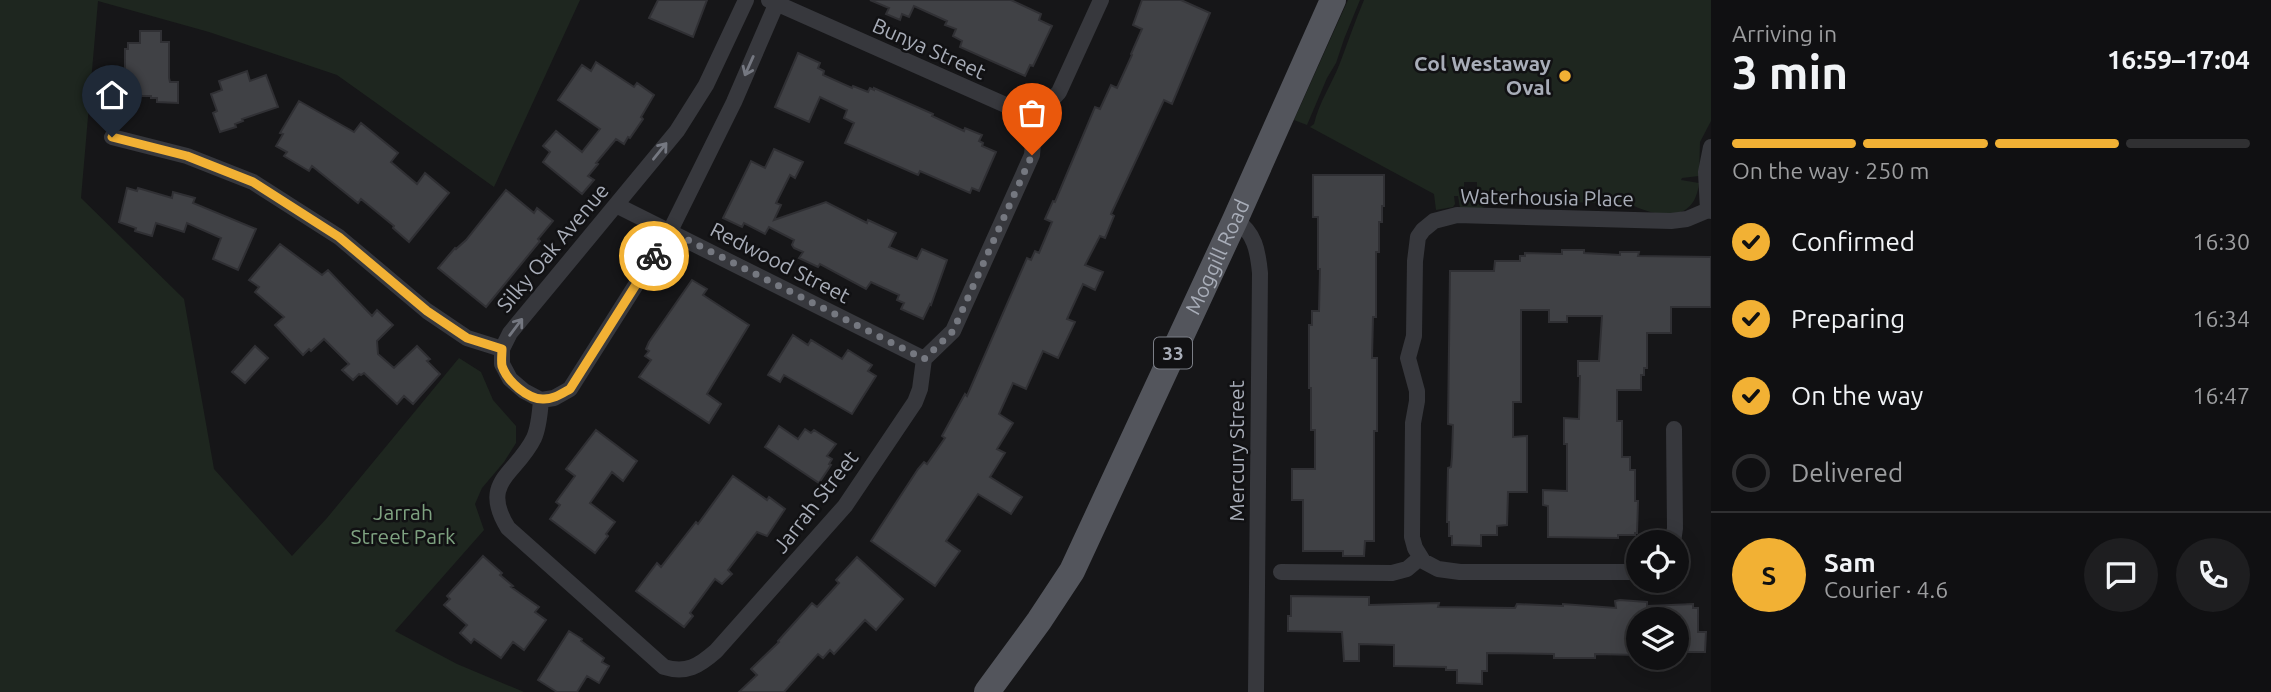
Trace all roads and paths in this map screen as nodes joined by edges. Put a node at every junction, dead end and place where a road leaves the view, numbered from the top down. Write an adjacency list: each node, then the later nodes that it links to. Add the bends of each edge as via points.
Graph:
1 (746, 0): 8 (street, Silky Oak Avenue, one-way to 1, via 694,105)
2 (1101, 0): 5 (street, via 1059,92)
3 (1333, 0): 10 (main road, Moggill Road / 33)
4 (774, 1): 5 (street, Bunya Street); 11 (street, one-way to 11, via 734,102)
5 (1035, 118): 13 (street, via 1032,155 953,331)
6 (112, 137): 12 (street, via 187,156 253,182 339,237 437,318 467,338)
7 (1711, 147): 9 (street, via 1706,172)
8 (616, 205): 11 (street, Redwood Street); 12 (street, Silky Oak Avenue, one-way to 8, via 510,333)
9 (1709, 211): 17 (street, Waterhousia Place, via 1671,221 1457,215 1423,229 1416,248 1408,358 1417,391 1410,509 1412,537)
10 (1235, 220): 20 (main road, Moggill Road / 33, via 1072,571); 21 (street, Mercury Street, via 1253,238 1261,273)
11 (670, 231): 13 (street, Redwood Street); 14 (street, via 570,389)
12 (502, 349): 14 (street, via 502,364 510,379)
13 (924, 359): 14 (street, Jarrah Street, via 915,402 845,506 716,651 702,664 677,671 664,667 641,648 508,528 500,515 498,488 536,435)
14 (541, 400)
15 (1674, 429): 16 (street)
16 (1675, 530)
17 (1420, 558): 18 (street, via 1407,569 1392,573); 19 (street, via 1438,569 1460,572)
18 (1280, 572)
19 (1626, 573)
20 (987, 692)
21 (1256, 692)

